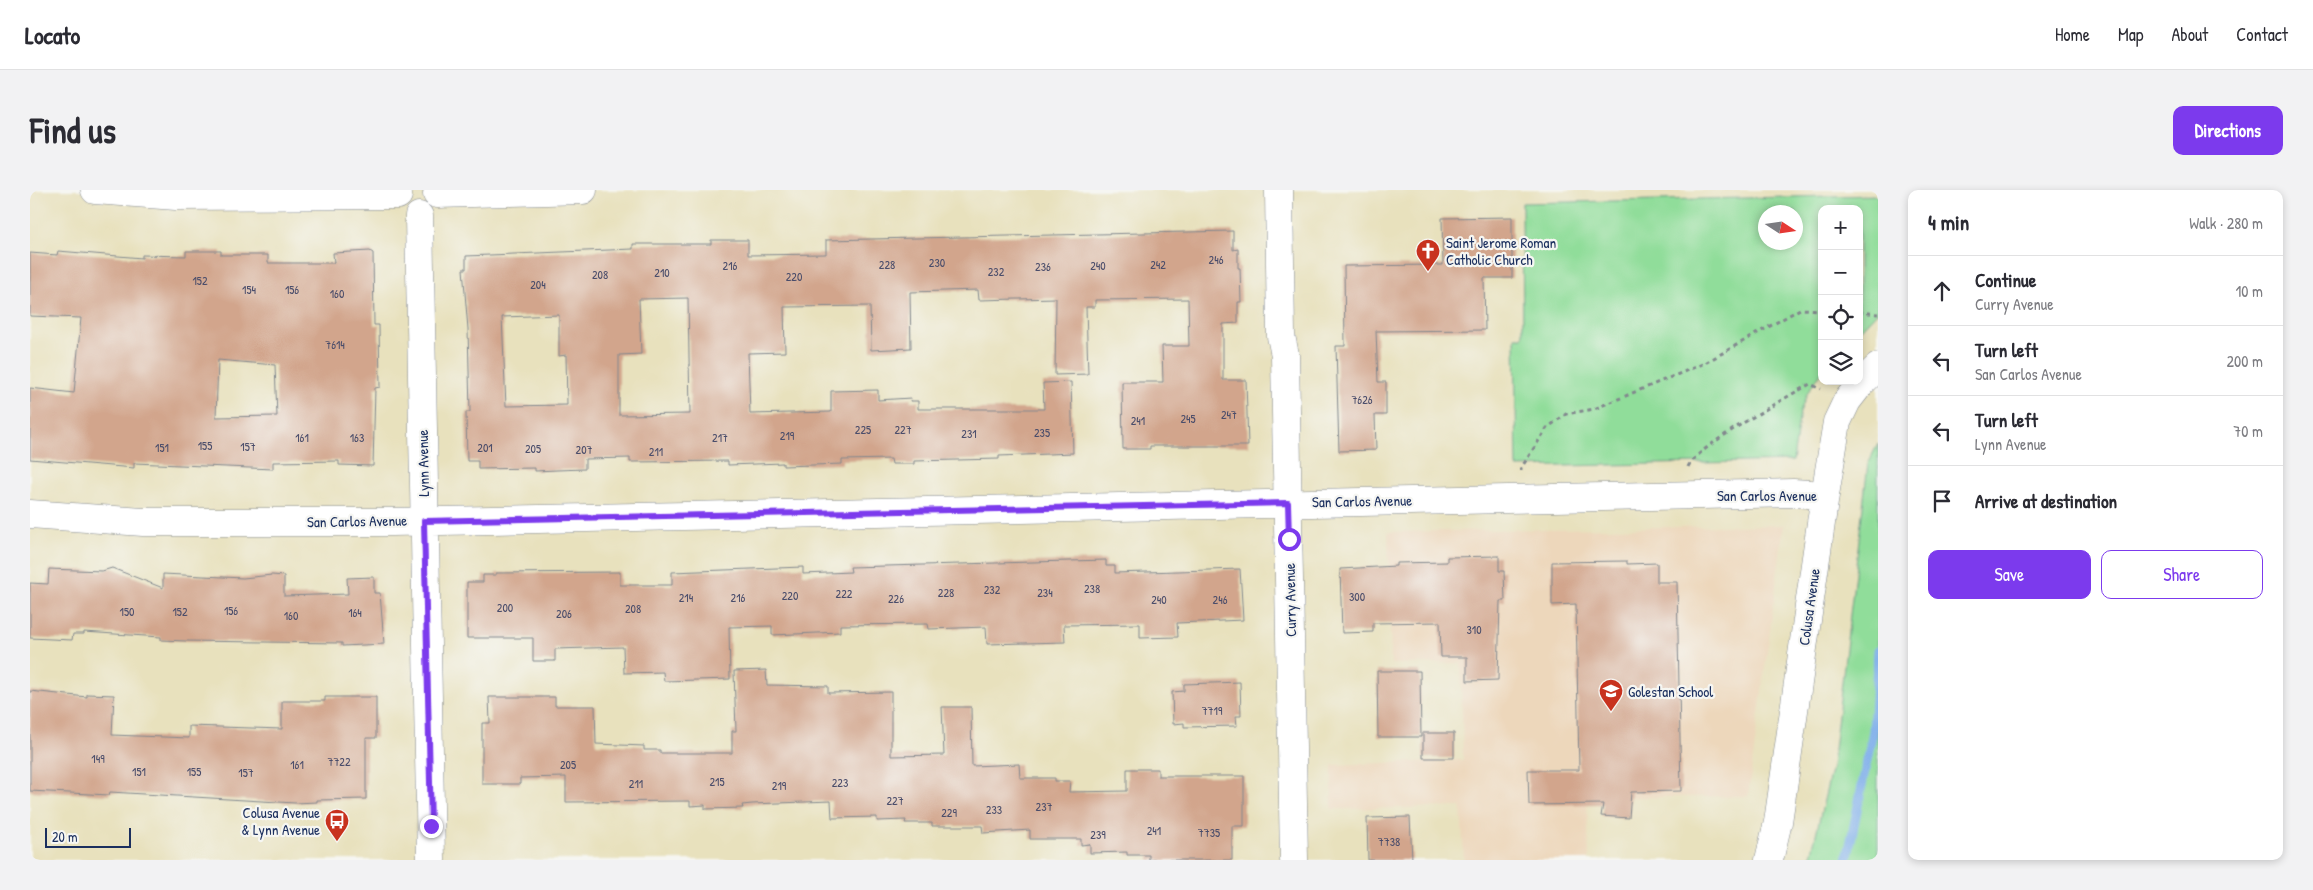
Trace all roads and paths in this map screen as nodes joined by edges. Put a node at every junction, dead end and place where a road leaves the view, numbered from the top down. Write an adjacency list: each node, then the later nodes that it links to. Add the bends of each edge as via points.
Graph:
1 (95, 190): 4 (street, via 176,196)
2 (583, 190): 5 (street)
3 (1279, 190): 15 (street, Curry Avenue)
4 (399, 192): 6 (street, via 398,202 406,213)
5 (437, 192): 6 (street, via 433,209)
6 (419, 216): 17 (street, Lynn Avenue)
7 (1818, 310): 14 (path, via 1800,309 1706,363 1594,409 1566,414 1547,428 1521,468)
8 (1863, 312): 9 (path)
9 (1878, 314)
10 (1878, 366): 11 (street, Colusa Avenue)
11 (1847, 401): 12 (street, Colusa Avenue, via 1837,422); 13 (path, via 1810,384 1783,399 1691,460)
12 (1825, 495): 13 (street, San Carlos Avenue); 20 (street, Colusa Avenue, via 1778,822)
13 (1682, 496): 14 (street, San Carlos Avenue)
14 (1523, 500): 15 (street, San Carlos Avenue)
15 (1288, 503): 17 (street, San Carlos Avenue); 19 (street, Curry Avenue)
16 (30, 514): 17 (street, San Carlos Avenue, via 144,522)
17 (424, 521): 18 (street, Lynn Avenue)
18 (431, 860)
19 (1294, 860)
20 (1768, 860)

